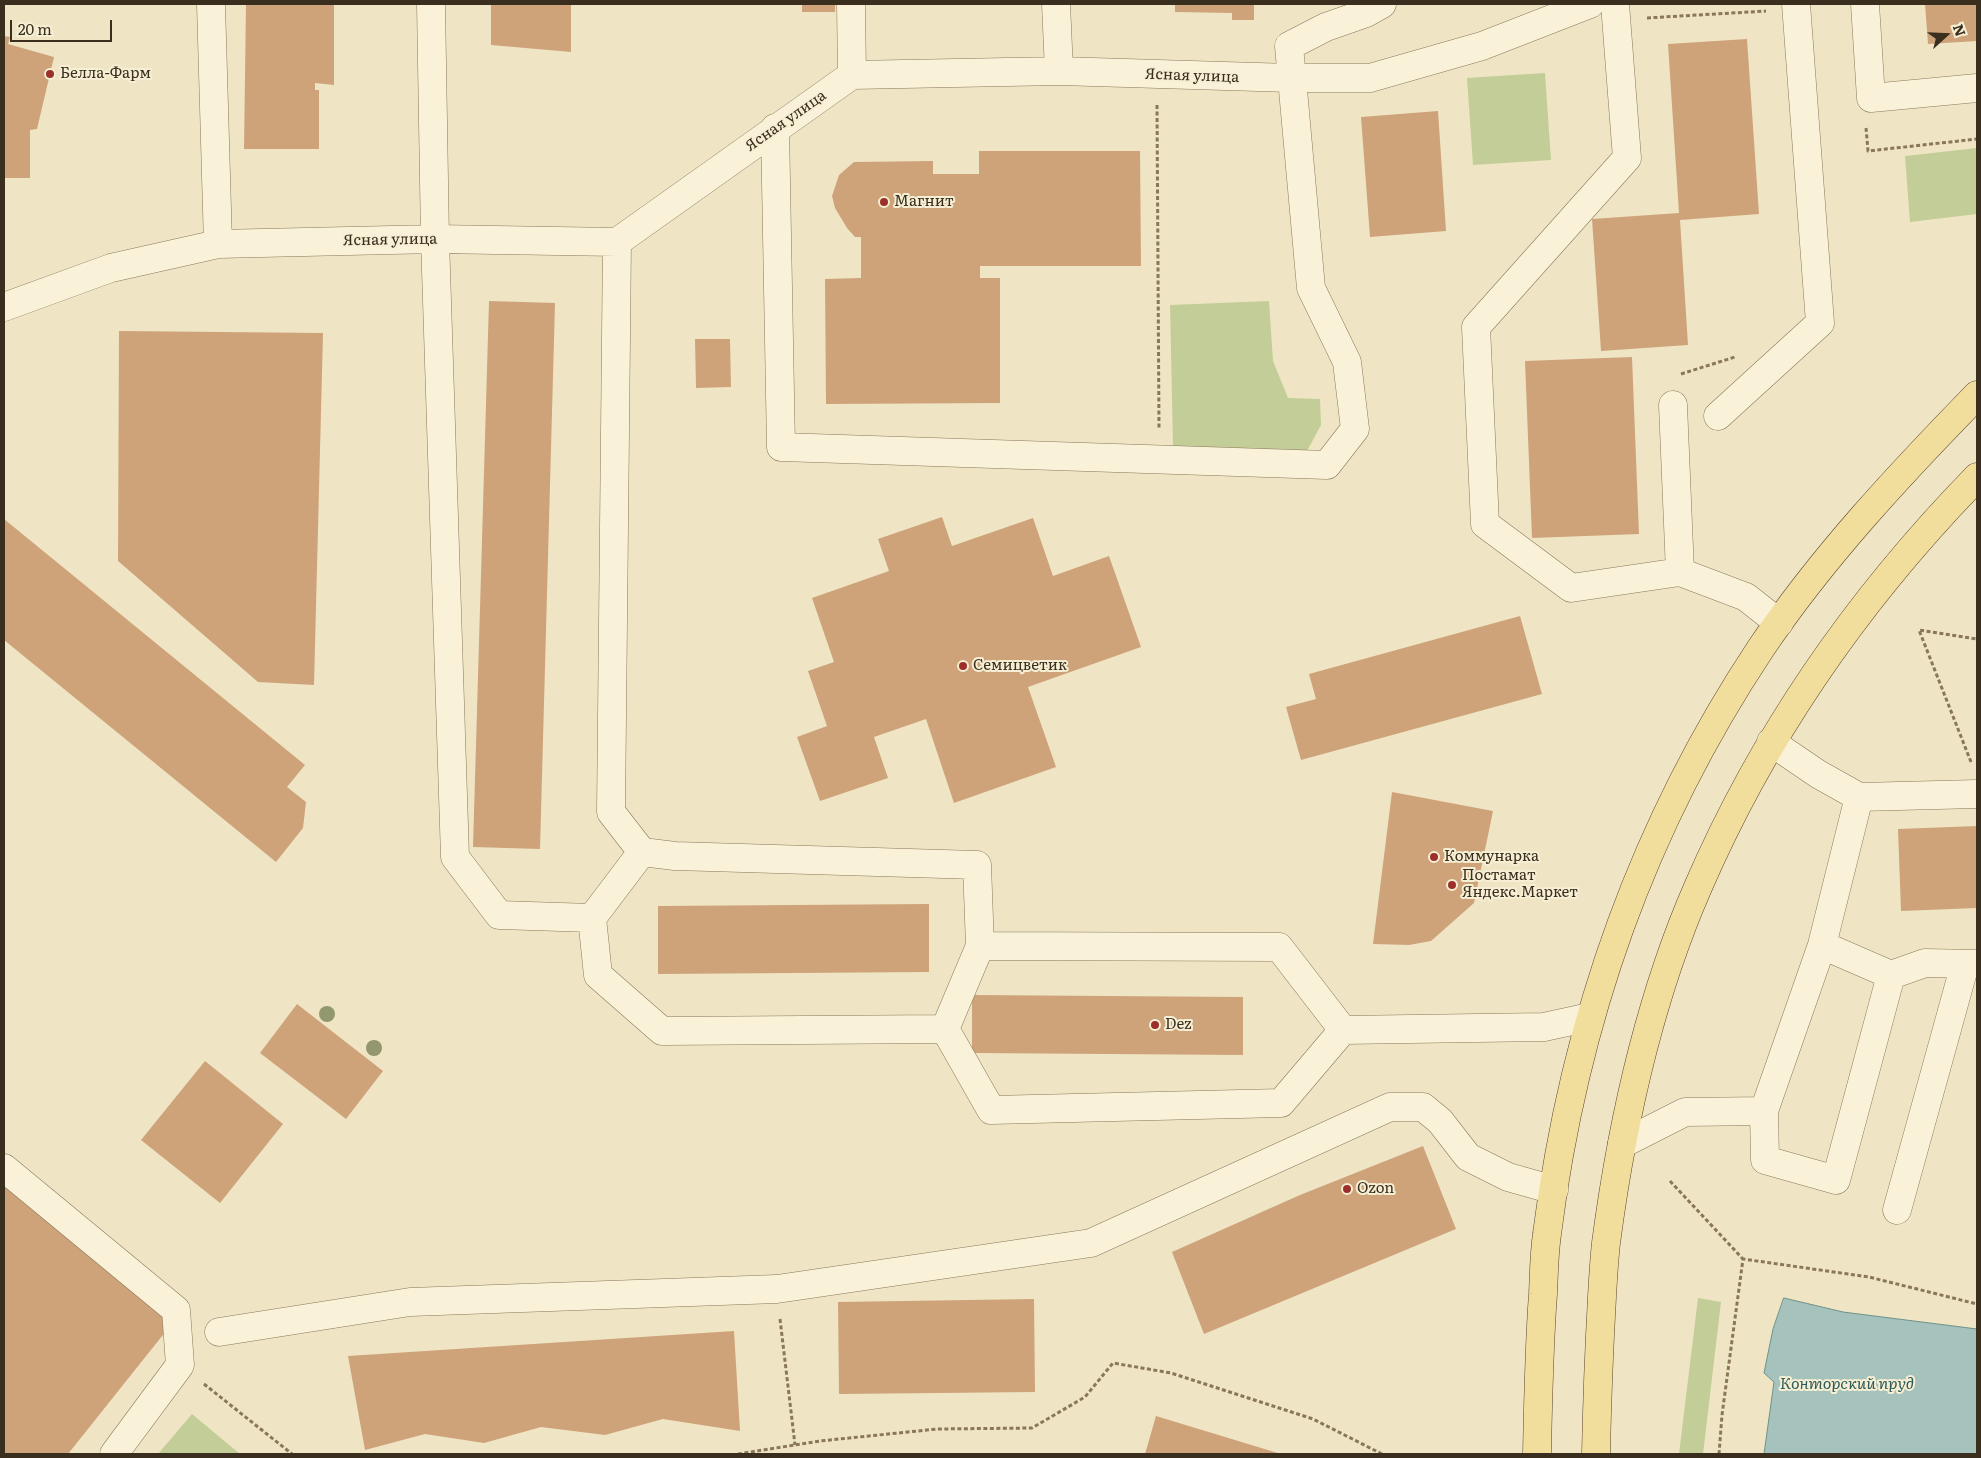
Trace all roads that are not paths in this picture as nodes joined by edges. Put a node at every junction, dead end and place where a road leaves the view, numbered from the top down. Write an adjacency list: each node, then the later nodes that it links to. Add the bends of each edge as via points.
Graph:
1 (211, 4): 17 (street)
2 (431, 4): 15 (street)
3 (851, 4): 11 (street)
4 (1056, 4): 10 (street)
5 (1382, 4): 12 (street, via 1289,46)
6 (1590, 4): 12 (street, Ясная улица, via 1482,46 1370,78)
7 (1615, 4): 23 (street, via 1627,158 1476,328 1485,524 1571,588)
8 (1865, 4): 13 (street, via 1871,98)
9 (1785, 7): 21 (street, via 1820,323)
10 (1059, 71): 11 (street, Ясная улица); 12 (street, Ясная улица)
11 (852, 75): 14 (street, Ясная улица)
12 (1291, 78): 14 (street, via 1311,288 1347,362 1355,429 1327,465 781,446)
13 (1977, 88)
14 (775, 128): 16 (street, Ясная улица)
15 (435, 239): 16 (street, Ясная улица); 17 (street, Ясная улица); 29 (street, via 456,856 499,914)
16 (617, 242): 28 (street, via 611,812)
17 (218, 244): 18 (street, Ясная улица, via 111,268)
18 (4, 307)
19 (1977, 395): 24 (main road, via 1867,513)
20 (1673, 406): 23 (street)
21 (1718, 416)
22 (1977, 477): 25 (main road, via 1862,610 1814,674)
23 (1680, 572): 24 (street, via 1746,597)
24 (1779, 623): 34 (main road, via 1718,716 1676,792 1611,948)
25 (1771, 742): 27 (street); 38 (main road, via 1731,815 1697,889 1668,966 1644,1043)
26 (1976, 782): 27 (street)
27 (1859, 797): 30 (street)
28 (642, 852): 29 (street); 31 (street, via 675,856 977,865)
29 (592, 918): 35 (street, via 598,975 662,1031)
30 (1822, 945): 33 (street); 37 (street)
31 (980, 946): 35 (street); 36 (street, via 1278,947)
32 (1971, 964): 33 (street, via 1925,963); 41 (street)
33 (1891, 975): 37 (street, via 1836,1180 1766,1160)
34 (1590, 1017): 36 (street, via 1544,1027); 40 (main road, via 1566,1112)
35 (945, 1029): 36 (street, via 991,1110 1281,1103)
36 (1343, 1030)
37 (1764, 1111): 38 (street, via 1685,1112)
38 (1622, 1144): 45 (main road, via 1606,1245 1597,1368)
39 (4, 1168): 43 (street, via 176,1310 180,1365)
40 (1554, 1190): 42 (street, via 1508,1177 1468,1157 1440,1121 1423,1107 1390,1107 1091,1243 777,1289 410,1302); 44 (main road, via 1546,1236 1538,1362)
41 (1897, 1210)
42 (218, 1332)
43 (114, 1454)
44 (1537, 1454)
45 (1596, 1454)

